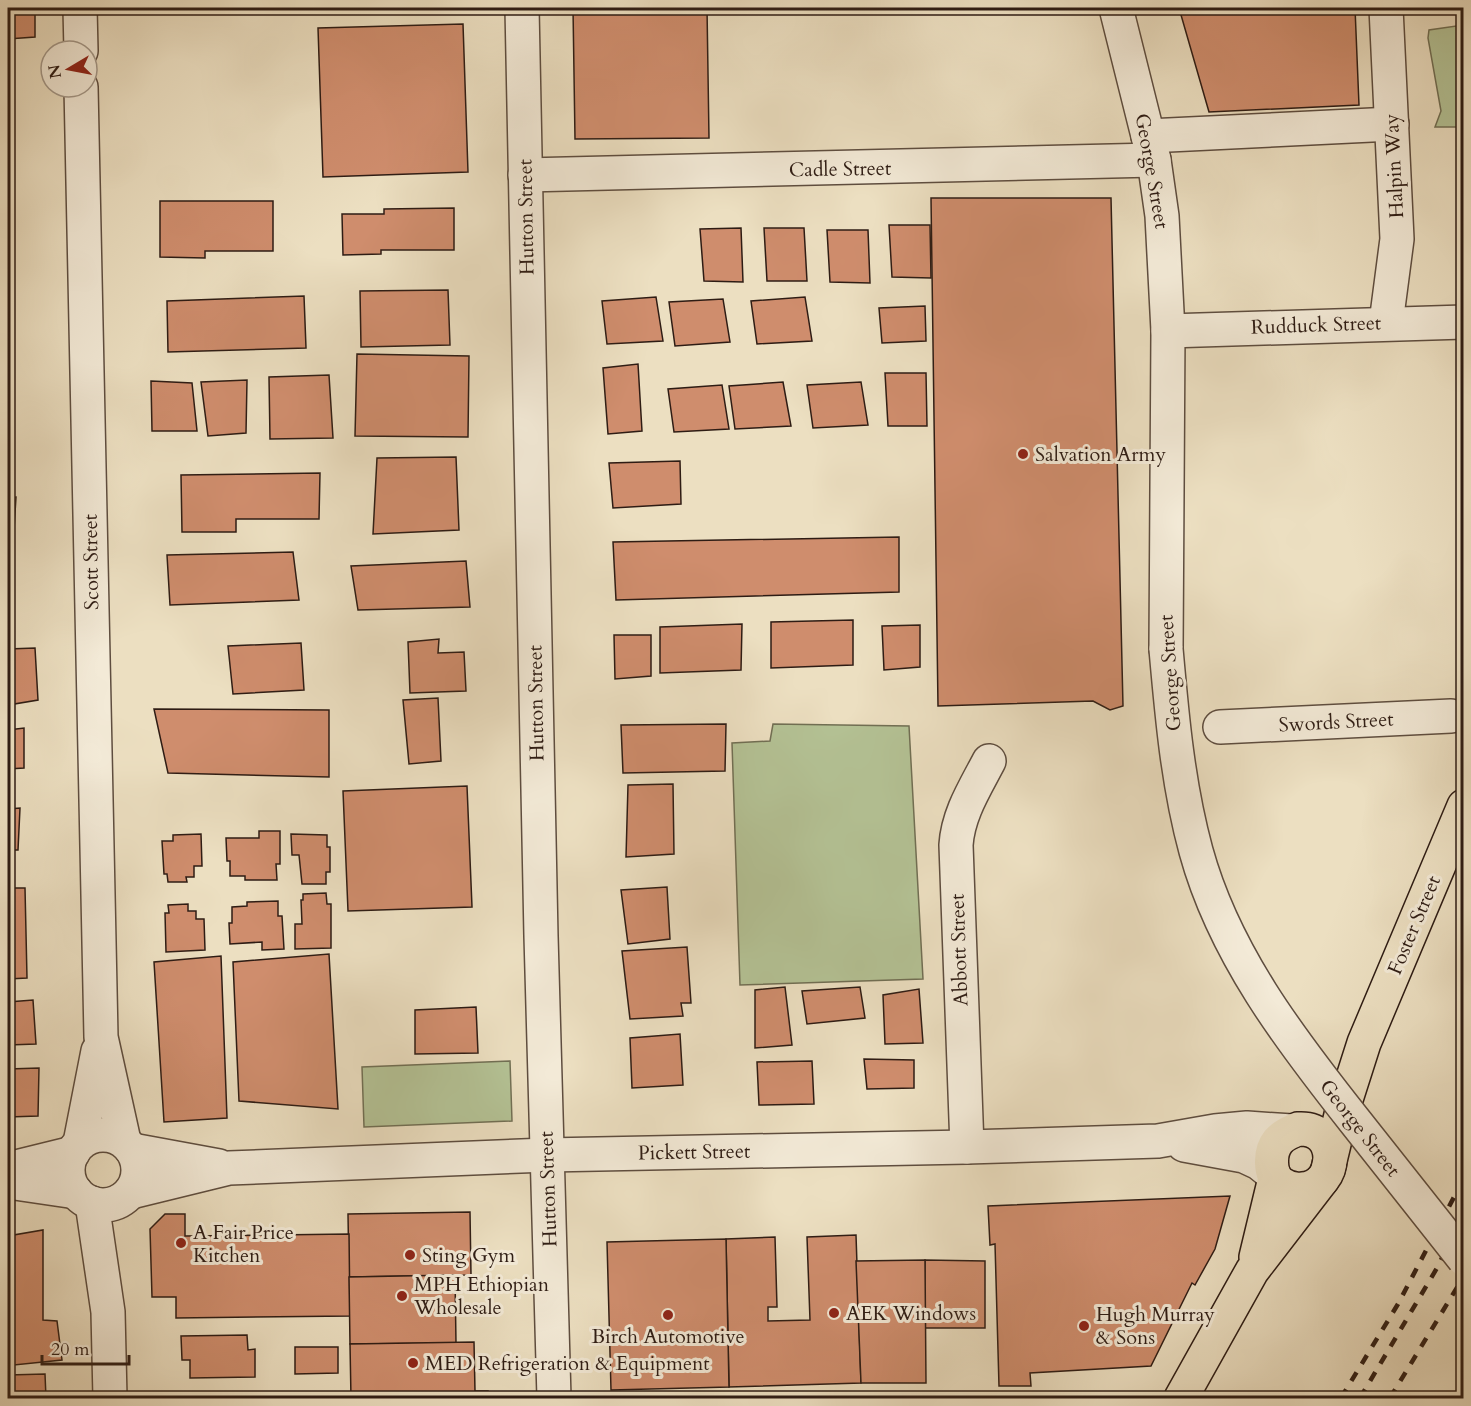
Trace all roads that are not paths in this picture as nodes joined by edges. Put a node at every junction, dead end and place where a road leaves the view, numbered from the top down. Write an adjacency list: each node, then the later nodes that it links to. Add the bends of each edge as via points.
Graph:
1 (80, 8): 5 (street)
2 (522, 8): 9 (street, Hutton Street)
3 (1116, 8): 8 (street, George Street)
4 (1386, 8): 7 (street, Halpin Way)
5 (81, 39)
6 (81, 99): 17 (street, Scott Street)
7 (1392, 124): 8 (street, Cadle Street); 11 (street, Halpin Way, via 1397,239)
8 (1151, 148): 9 (street, Cadle Street); 12 (street, George Street, via 1162,216)
9 (525, 176): 24 (street, Hutton Street)
10 (1464, 322): 11 (street, Rudduck Street)
11 (1386, 323): 12 (street, Rudduck Street)
12 (1168, 331): 31 (street, George Street, bridge, via 1166,649 1180,782 1197,853 1220,917 1252,979 1298,1049)
13 (1451, 716): 14 (street, Swords Street)
14 (1220, 727)
15 (989, 761): 22 (street, Abbott Street, via 963,811 956,837)
16 (1464, 806): 18 (main road, Foster Street)
17 (101, 1037): 21 (street, Scott Street); 23 (street, Scott Street)
18 (1364, 1043): 19 (main road, Foster Street, via 1325,1104); 27 (main road, Foster Street)
19 (1295, 1130): 20 (street, Pickett Street, via 1247,1128); 27 (main road, via 1312,1130 1326,1142 1330,1156); 28 (main road, via 1278,1141 1273,1150)
20 (1158, 1141): 22 (street, Pickett Street); 28 (street, Pickett Street, via 1244,1156)
21 (128, 1146): 23 (street, via 113,1136 102,1135 90,1137); 25 (street, Pickett Street); 30 (street, via 137,1161 136,1182)
22 (967, 1147): 24 (street, Pickett Street)
23 (76, 1148): 26 (street); 30 (street, via 68,1173)
24 (547, 1155): 25 (street, Pickett Street); 34 (street, Hutton Street)
25 (229, 1168): 30 (street, Pickett Street)
26 (8, 1169)
27 (1325, 1175): 28 (main road, via 1311,1188 1293,1189); 32 (main road)
28 (1275, 1176): 32 (main road)
29 (8, 1182): 30 (street, Pickett Street)
30 (105, 1196): 33 (street)
31 (1464, 1259)
32 (1252, 1271): 35 (main road)
33 (110, 1398)
34 (554, 1398)
35 (1181, 1398)

